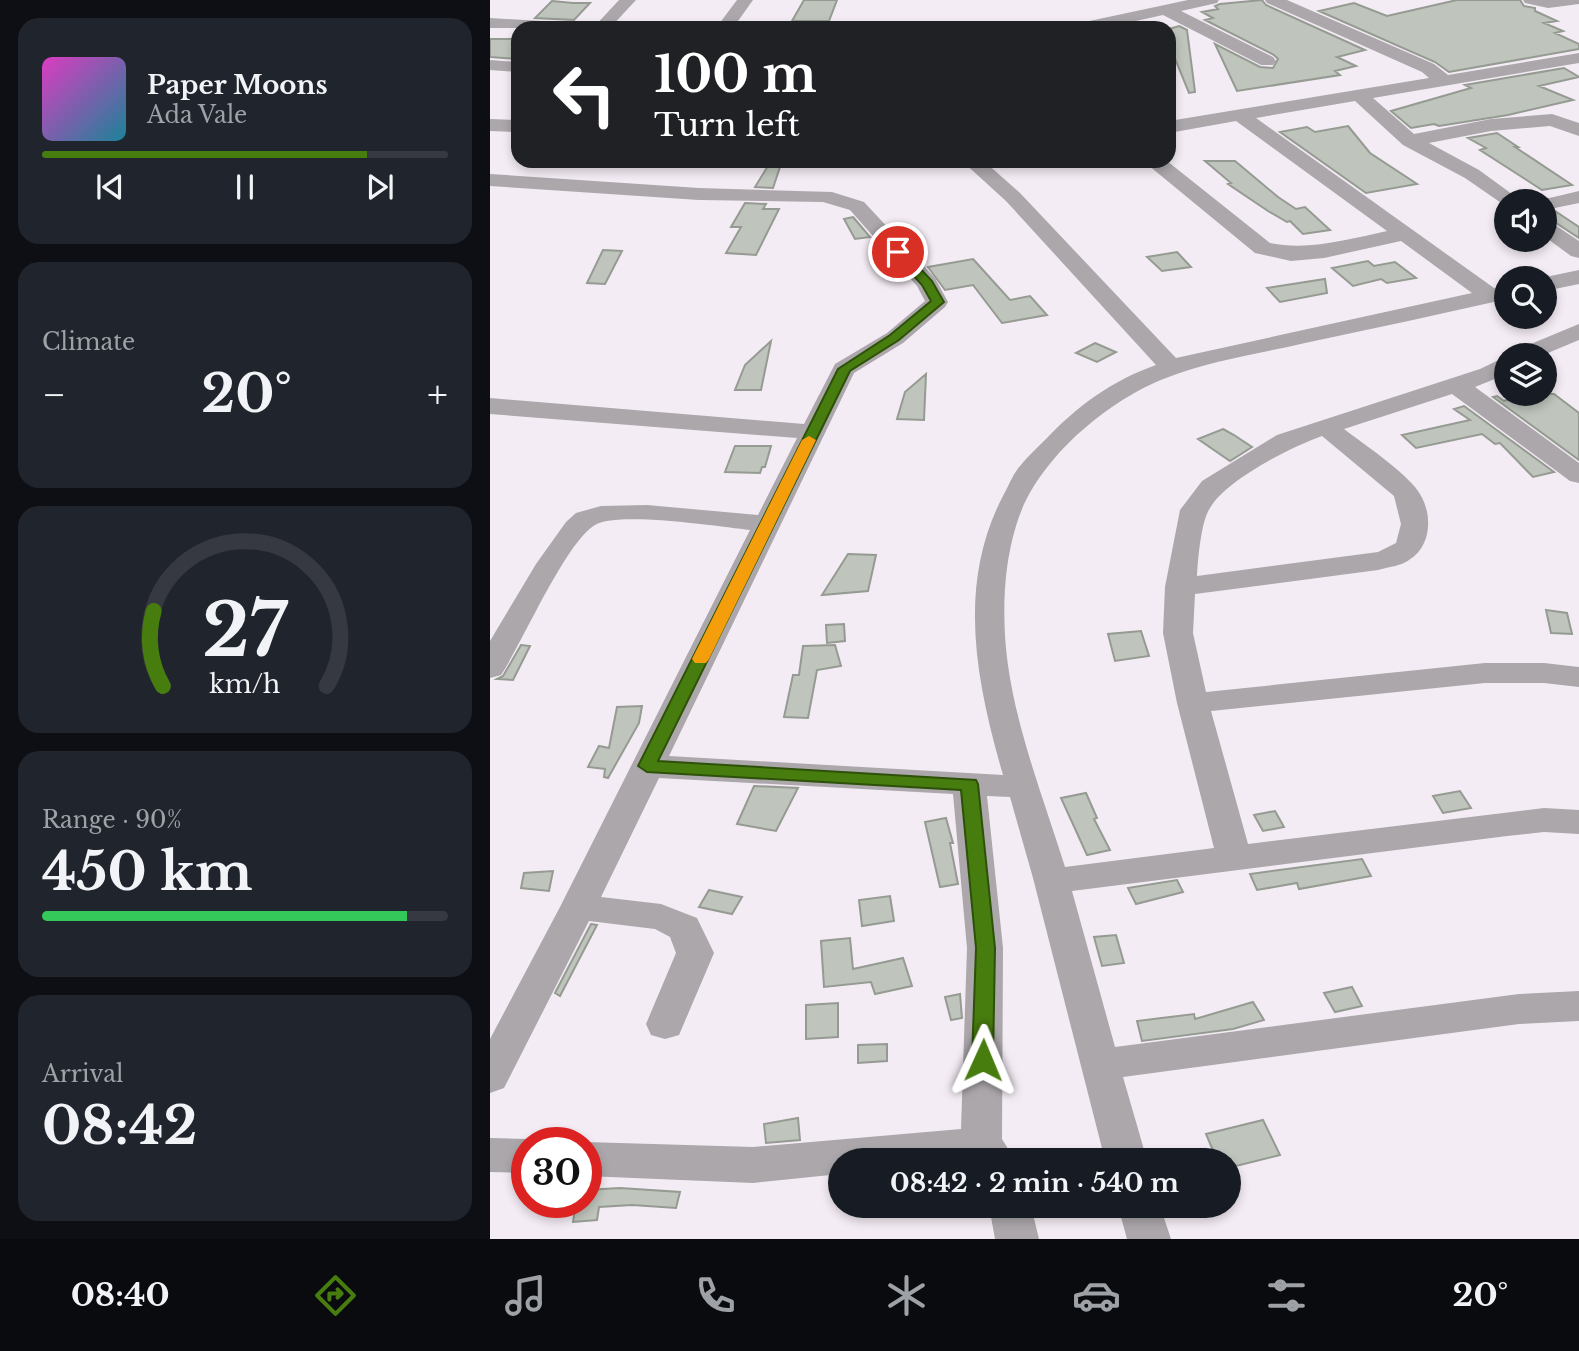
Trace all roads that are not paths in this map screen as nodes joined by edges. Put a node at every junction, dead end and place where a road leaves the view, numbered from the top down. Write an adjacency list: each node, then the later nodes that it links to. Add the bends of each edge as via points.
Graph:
1 (628, 0): 8 (street)
2 (745, 0): 9 (street)
3 (1211, 0): 7 (street)
4 (1273, 0): 17 (street, via 1428,68)
5 (1531, 0): 6 (street)
6 (1575, 0)
7 (1167, 9): 10 (street); 13 (street)
8 (608, 21)
9 (729, 21)
10 (1112, 21)
11 (490, 23): 12 (street)
12 (511, 24)
13 (1267, 61)
14 (1574, 62): 17 (street)
15 (490, 65): 16 (street)
16 (511, 66)
17 (1446, 82): 18 (street)
18 (1360, 96): 19 (street); 24 (street)
19 (1240, 115): 22 (street); 31 (street)
20 (490, 125): 21 (street)
21 (511, 126)
22 (1176, 126)
23 (1579, 130): 24 (street, via 1552,120 1491,125)
24 (1410, 141): 28 (street)
25 (980, 168): 40 (street, via 1013,197)
26 (1164, 168): 31 (street, via 1263,248 1291,254 1324,251)
27 (490, 180): 45 (street, via 699,194 825,196 857,206 927,283 937,302 895,338 844,369)
28 (1494, 190)
29 (1579, 197): 30 (street)
30 (1557, 202)
31 (1405, 234): 36 (street)
32 (1557, 235): 33 (street)
33 (1579, 251)
34 (1579, 277): 35 (street)
35 (1557, 282)
36 (1494, 291)
37 (1494, 295): 40 (street)
38 (1577, 333): 39 (street)
39 (1553, 343)
40 (1171, 367): 54 (street, via 1103,401 1051,443 1013,495 998,536 989,576 991,658)
41 (1494, 370): 42 (street)
42 (1456, 385): 44 (street); 46 (street)
43 (490, 406): 45 (street)
44 (1326, 426): 48 (street, via 1286,440 1211,487 1194,510); 48 (street, via 1405,492 1413,504 1410,542 1400,554 1378,561)
45 (813, 432): 47 (street)
46 (1579, 475)
47 (769, 524): 49 (street, via 617,511 584,520 572,532); 52 (street)
48 (1180, 587): 51 (street, via 1178,633)
49 (490, 668)
50 (1579, 677): 51 (street, via 1485,673)
51 (1193, 703): 56 (street)
52 (647, 766): 53 (street); 58 (street)
53 (970, 784): 54 (street); 63 (street, via 985,948)
54 (1024, 787): 57 (street)
55 (1579, 822): 56 (street, via 1532,821)
56 (1234, 858): 57 (street)
57 (1052, 881): 61 (street)
58 (578, 907): 60 (street, via 661,917 684,928 695,953); 62 (street)
59 (1579, 1006): 61 (street, via 1519,1009)
60 (665, 1024)
61 (1098, 1065): 64 (street)
62 (490, 1077)
63 (987, 1148)
64 (1122, 1148)
65 (490, 1155): 66 (street)
66 (511, 1156)
67 (602, 1159): 68 (street, via 753,1165)
68 (828, 1161)
69 (1013, 1218): 71 (street)
70 (1143, 1218): 72 (street)
71 (1017, 1239)
72 (1149, 1239)

